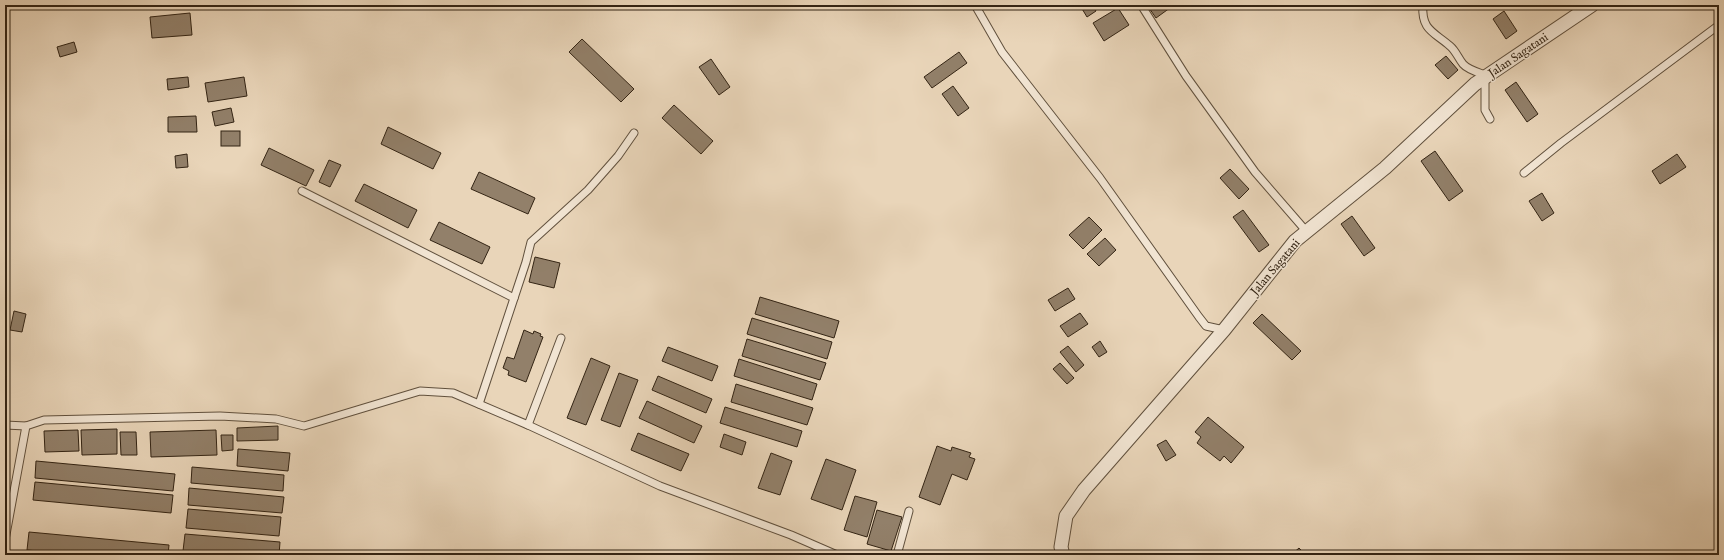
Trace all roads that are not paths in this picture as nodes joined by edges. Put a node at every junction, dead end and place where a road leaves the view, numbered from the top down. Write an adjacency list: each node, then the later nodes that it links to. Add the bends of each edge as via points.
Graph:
1 (975, 5): 13 (lane, via 1002,52 1100,178 1199,317 1206,326)
2 (1423, 5): 6 (lane, via 1422,15 1431,31 1454,50 1463,64)
3 (1592, 5): 6 (street, Jalan Sagatani)
4 (1143, 8): 11 (lane, via 1186,76 1255,172)
5 (1719, 25): 9 (lane, via 1561,142)
6 (1487, 77): 7 (lane, via 1485,110); 11 (street, Jalan Sagatani, via 1475,84 1385,168)
7 (1490, 119)
8 (634, 133): 12 (lane, via 588,190 531,242)
9 (1524, 173)
10 (302, 191): 12 (lane)
11 (1307, 232): 13 (street, Jalan Sagatani, via 1283,256)
12 (514, 298): 15 (lane)
13 (1224, 330): 23 (street, Jalan Sagatani, via 1084,490 1066,516 1061,547)
14 (561, 338): 17 (lane)
15 (479, 404): 17 (lane); 18 (lane, via 453,393 420,391 304,426 276,419 220,416 44,420)
16 (5, 424): 18 (lane)
17 (528, 425): 21 (lane, via 660,486)
18 (26, 426): 20 (lane)
19 (909, 511): 22 (lane)
20 (5, 540)
21 (837, 555)
22 (897, 555)
23 (1063, 555)

